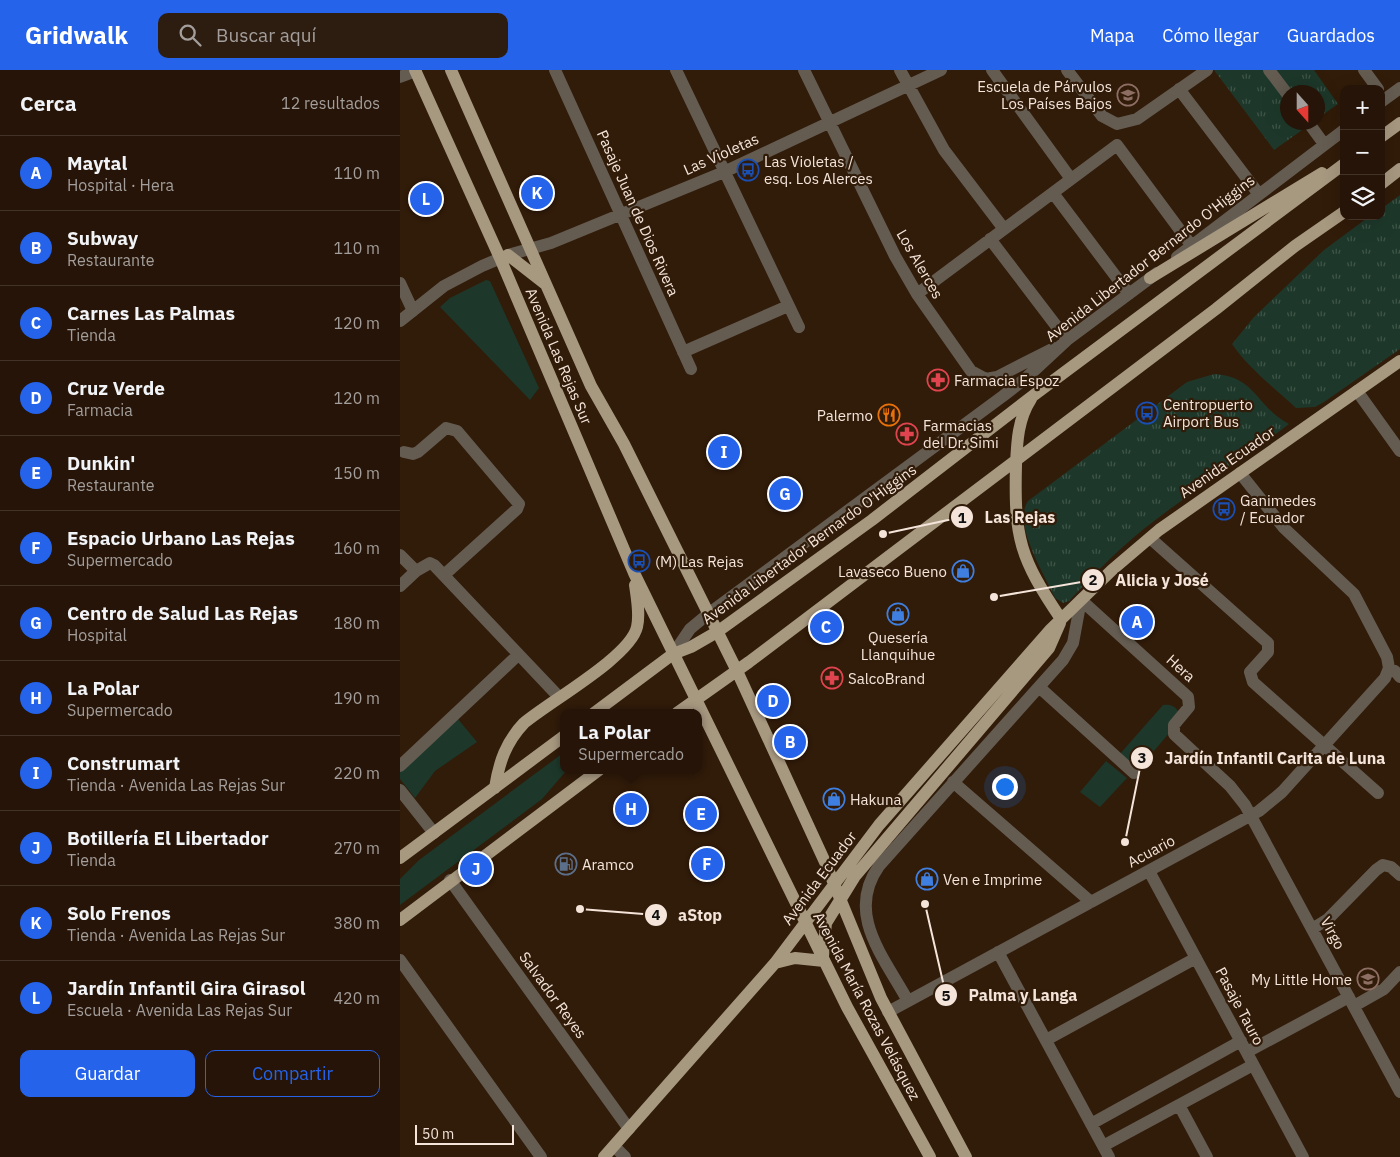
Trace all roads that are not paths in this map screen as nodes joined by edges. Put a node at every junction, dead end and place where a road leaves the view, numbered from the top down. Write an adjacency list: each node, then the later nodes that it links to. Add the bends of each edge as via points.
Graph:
1 (415, 70): 13 (street); 44 (main road, Avenida Las Rejas Sur)
2 (451, 70): 43 (main road, Avenida Las Rejas Sur)
3 (555, 70): 38 (street, Pasaje Juan de Dios Rivera)
4 (676, 70): 31 (street)
5 (804, 70): 20 (street, Los Alerces)
6 (900, 70): 16 (street)
7 (941, 70): 16 (street, Las Violetas)
8 (992, 70): 33 (street)
9 (1067, 70): 22 (street, via 1102,116)
10 (1269, 70): 14 (street)
11 (1364, 70): 15 (street)
12 (1200, 72): 18 (street)
13 (400, 77)
14 (1280, 85)
15 (1374, 85)
16 (908, 86): 20 (street, Las Violetas); 40 (street, via 944,150)
17 (1400, 88): 19 (street)
18 (1180, 89): 22 (street, via 1136,119); 37 (street)
19 (1385, 94)
20 (830, 123): 31 (street, Las Violetas); 48 (street, Los Alerces)
21 (1400, 123): 25 (main road)
22 (1117, 124): 26 (street)
23 (1314, 130): 27 (street)
24 (1340, 133): 27 (street, Avenida Libertador Bernardo O'Higgins)
25 (1385, 134)
26 (1117, 144): 33 (street); 42 (street)
27 (1324, 144): 37 (street, Avenida Libertador Bernardo O'Higgins)
28 (1340, 165): 45 (main road, via 1294,188)
29 (1340, 166): 59 (main road, Avenida Libertador Bernardo O'Higgins)
30 (1400, 169): 34 (main road)
31 (724, 172): 38 (street, Las Violetas); 50 (street)
32 (1400, 177): 35 (main road)
33 (1071, 179): 36 (street)
34 (1385, 181)
35 (1385, 186)
36 (1053, 193): 40 (street); 49 (street)
37 (1258, 193): 42 (street, Avenida Libertador Bernardo O'Higgins)
38 (622, 214): 43 (street, Las Violetas); 55 (street, Pasaje Juan de Dios Rivera)
39 (1340, 215): 62 (main road)
40 (1004, 229): 41 (street)
41 (990, 239): 48 (street); 54 (street)
42 (1191, 245): 45 (street, Avenida Libertador Bernardo O'Higgins)
43 (531, 249): 44 (street, Las Violetas); 47 (main road, Avenida Las Rejas Sur)
44 (504, 256): 47 (main road); 51 (street, Las Violetas, via 462,276); 67 (main road, Avenida Las Rejas Sur)
45 (1150, 278): 49 (street, Avenida Libertador Bernardo O'Higgins)
46 (400, 283): 51 (street)
47 (547, 286): 71 (main road, Avenida Las Rejas Sur, via 591,386 624,444)
48 (917, 294): 54 (street, Los Alerces, via 966,365 986,379 1004,374)
49 (1129, 294): 54 (street, Avenida Libertador Bernardo O'Higgins)
50 (788, 306): 53 (street); 55 (street)
51 (413, 311): 52 (street, Las Violetas)
52 (400, 321)
53 (799, 327)
54 (1067, 340): 71 (street, Avenida Libertador Bernardo O'Higgins, via 1002,396)
55 (683, 352): 57 (street, Pasaje Juan de Dios Rivera)
56 (1400, 361): 58 (main road, Avenida Ecuador)
57 (691, 369)
58 (1357, 391): 61 (street); 63 (main road, Avenida Ecuador)
59 (1034, 394): 62 (main road, via 1020,425); 73 (main road, Avenida Libertador Bernardo O'Higgins, via 872,520)
60 (401, 451): 68 (street, via 413,454 446,428 457,431 516,499 517,509)
61 (1400, 451)
62 (1016, 459): 72 (main road, via 1015,506 1019,539 1034,579); 77 (main road)
63 (1240, 473): 64 (main road, Avenida Ecuador); 76 (street, via 1284,528 1354,594 1387,656)
64 (1150, 538): 70 (main road, Avenida Ecuador); 87 (street, via 1266,640 1269,649 1250,672 1251,679)
65 (400, 554): 66 (street)
66 (416, 570): 68 (street, via 430,563); 69 (street)
67 (634, 573): 74 (main road, Avenida Las Rejas Sur); 80 (main road, via 638,612 634,634 616,656)
68 (444, 575): 75 (street)
69 (400, 586)
70 (1081, 600): 72 (main road, Avenida Ecuador); 79 (street, via 1069,651); 95 (street, Hera, via 1186,694 1190,704 1174,725 1174,734 1230,786)
71 (708, 614): 73 (main road, Avenida Las Rejas Sur); 74 (street, Avenida Libertador Bernardo O'Higgins, via 690,629)
72 (1061, 619): 101 (main road, Avenida Ecuador, via 879,825); 102 (main road, Avenida Ecuador, via 1049,648 886,838)
73 (717, 632): 74 (main road, Avenida Libertador Bernardo O'Higgins); 77 (main road, Avenida María Rozas Velásquez)
74 (673, 654): 81 (main road, Avenida María Rozas Velásquez); 82 (main road, Avenida Libertador Bernardo O'Higgins)
75 (518, 655): 80 (street); 88 (street)
76 (1389, 668): 78 (street); 87 (street, Acuario, via 1383,681)
77 (737, 671): 81 (main road); 101 (main road, Avenida María Rozas Velásquez)
78 (1400, 677)
79 (1039, 688): 89 (street); 91 (street)
80 (559, 697): 92 (main road, via 515,732 502,754)
81 (696, 699): 83 (main road); 84 (main road, Avenida María Rozas Velásquez)
82 (599, 709)
83 (682, 709)
84 (701, 709)
85 (702, 711): 105 (main road, Avenida María Rozas Velásquez)
86 (560, 739): 92 (main road)
87 (1325, 746): 94 (street); 95 (street, Acuario, via 1282,792)
88 (400, 766)
89 (1134, 773)
90 (594, 774): 100 (main road)
91 (954, 782): 103 (street); 113 (street, via 879,866 866,890 864,906 869,930)
92 (494, 788): 96 (main road)
93 (400, 790): 96 (street)
94 (1378, 793)
95 (1251, 816): 98 (street, Acuario); 106 (street, Virgo)
96 (434, 833): 97 (main road)
97 (400, 858)
98 (1149, 871): 103 (street, Acuario); 108 (street, Pasaje Tauro)
99 (1400, 875): 106 (street, via 1384,865 1328,919)
100 (450, 880): 104 (main road); 122 (street, Salvador Reyes)
101 (834, 883): 102 (main road, Avenida María Rozas Velásquez); 105 (main road, Avenida Ecuador)
102 (841, 898): 110 (main road, Avenida Ecuador, via 826,922); 115 (main road, Avenida María Rozas Velásquez)
103 (1090, 902): 107 (street, Acuario)
104 (400, 920)
105 (805, 923): 110 (main road, Avenida María Rozas Velásquez); 111 (main road, Avenida Ecuador)
106 (1312, 929): 114 (street, Virgo)
107 (998, 952): 113 (street, Acuario); 116 (street)
108 (1196, 958): 116 (street); 117 (street, Pasaje Tauro)
109 (400, 960): 125 (street)
110 (824, 961): 111 (main road, via 795,958); 128 (main road, Avenida María Rozas Velásquez, via 866,1044)
111 (775, 963): 122 (main road, Avenida Ecuador)
112 (1400, 972): 114 (street, via 1384,990)
113 (908, 1001): 115 (street, Acuario)
114 (1351, 1002): 117 (street); 119 (street, Virgo)
115 (888, 1012): 129 (main road, Avenida María Rozas Velásquez)
116 (1046, 1040): 121 (street)
117 (1244, 1047): 118 (street, Pasaje Tauro); 121 (street)
118 (1253, 1065): 120 (street); 131 (street, Pasaje Tauro)
119 (1400, 1090)
120 (1179, 1105): 124 (street); 130 (street)
121 (1091, 1124): 124 (street)
122 (629, 1129): 123 (main road, Avenida Ecuador)
123 (614, 1146): 126 (main road, Avenida Ecuador); 127 (street)
124 (1106, 1152)
125 (541, 1157)
126 (604, 1157)
127 (625, 1157)
128 (930, 1157)
129 (966, 1157)
130 (1207, 1157)
131 (1303, 1157)

